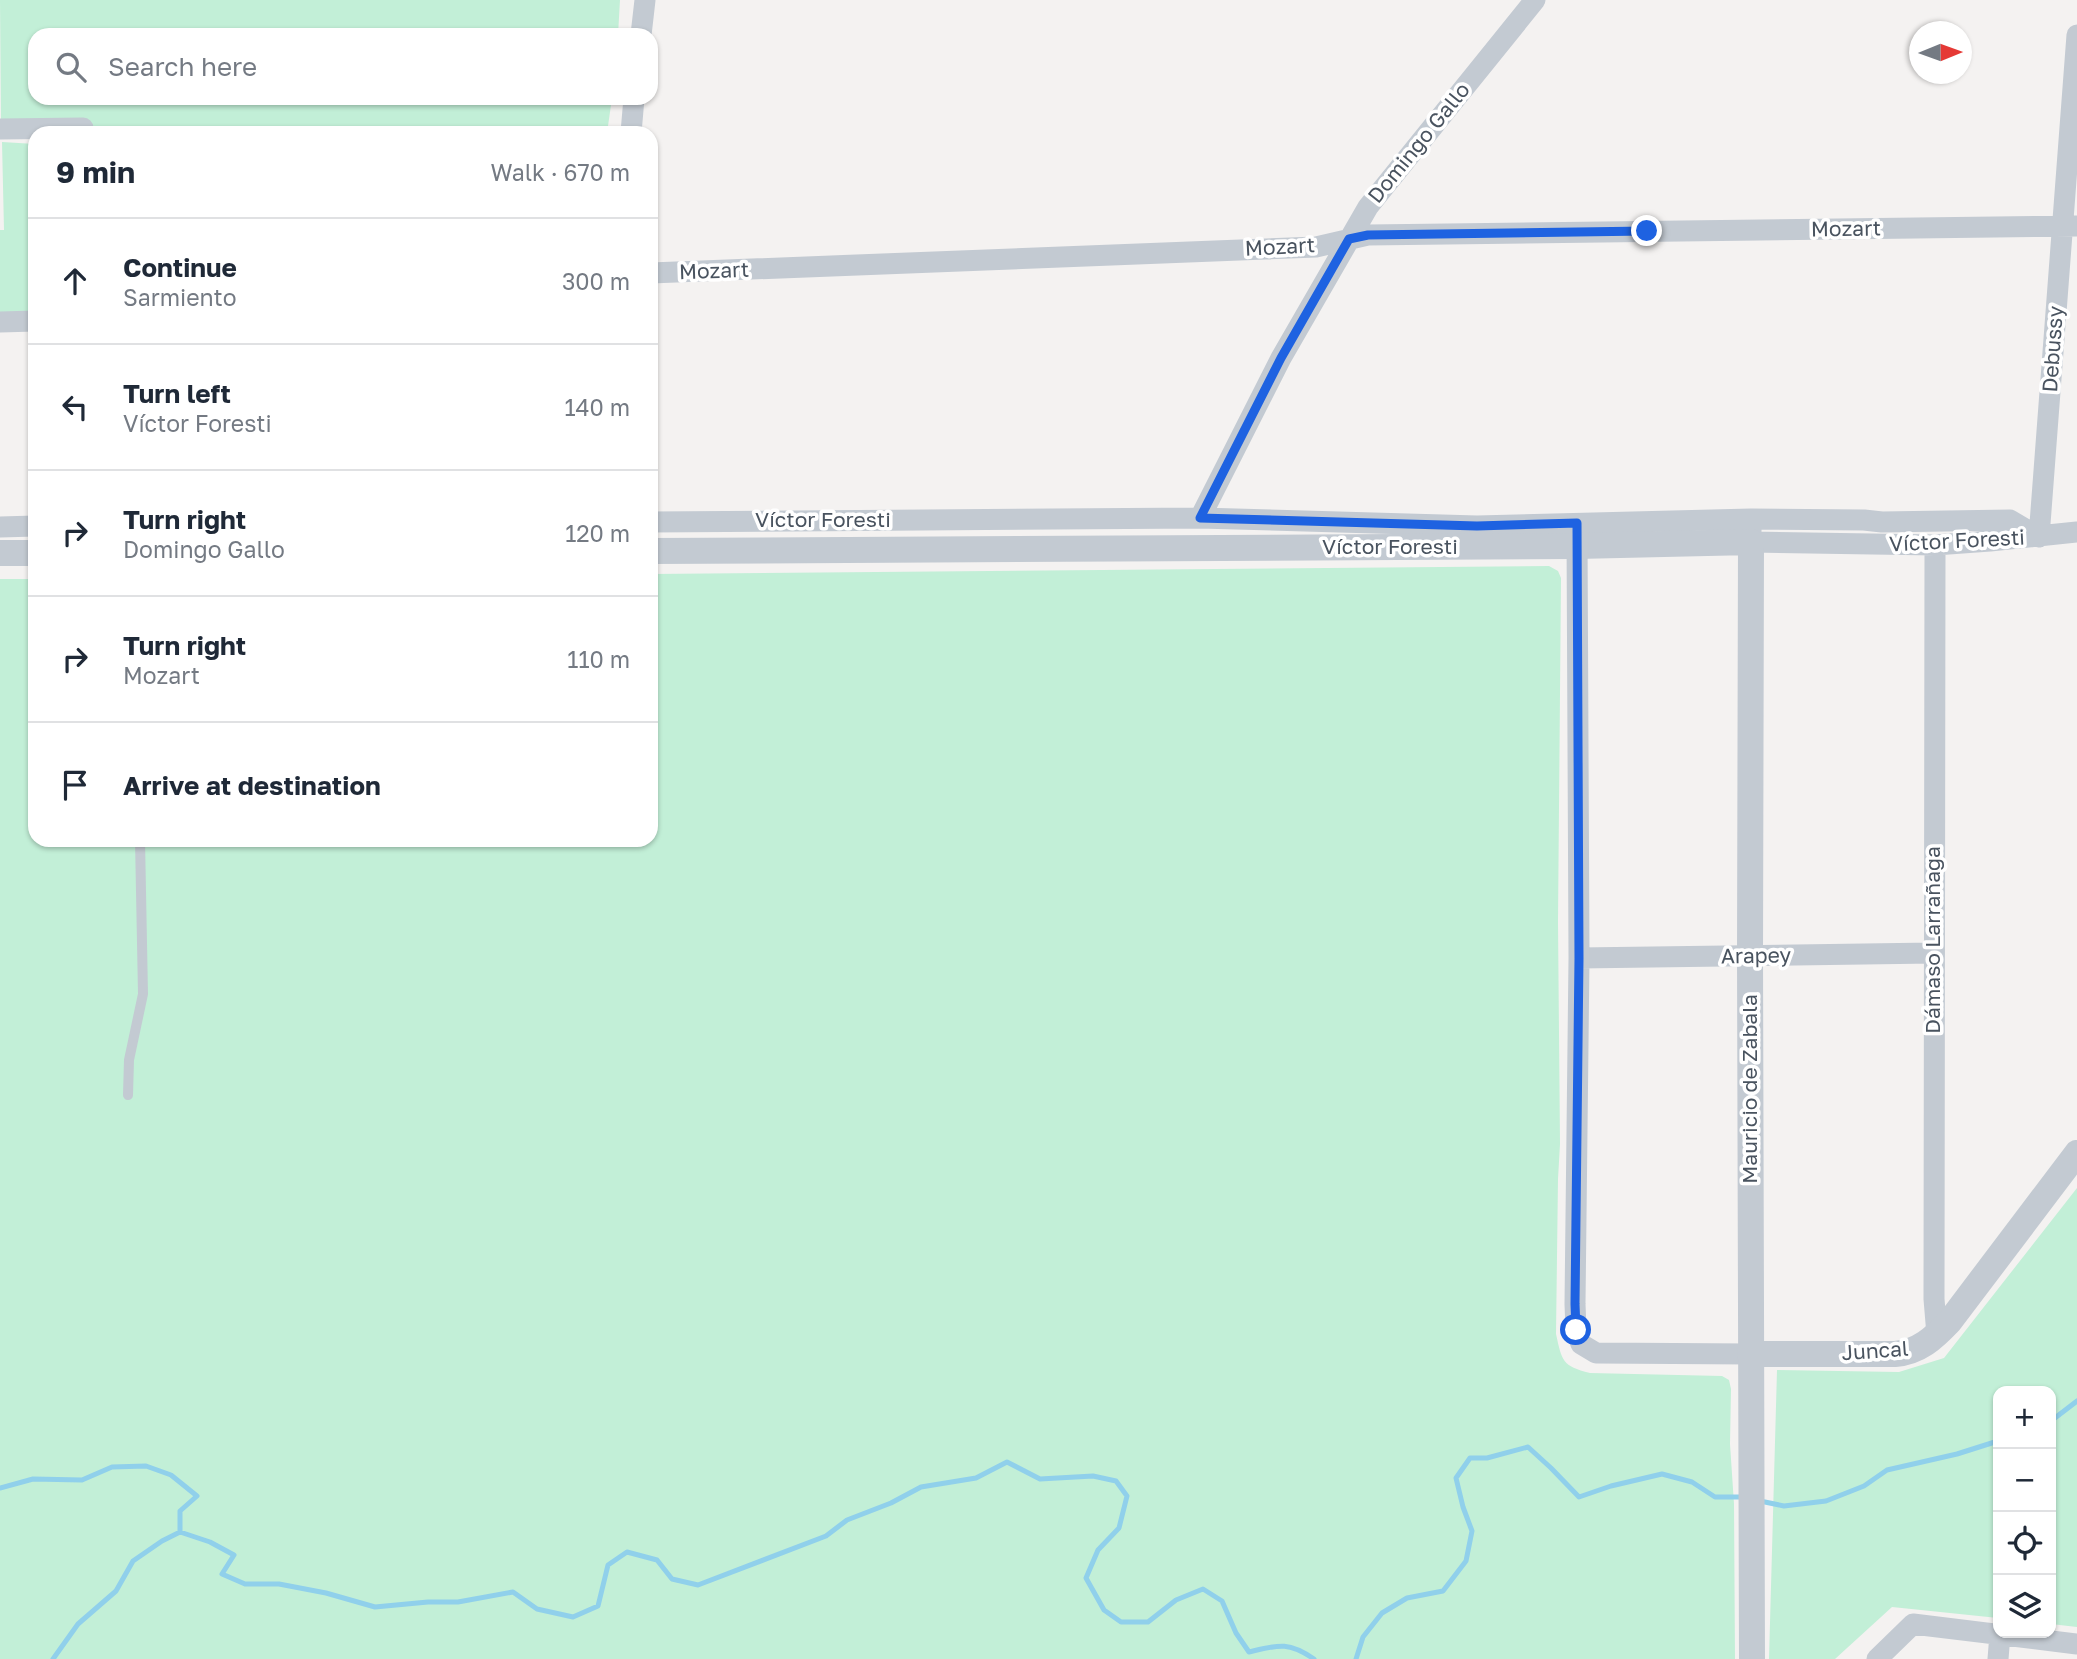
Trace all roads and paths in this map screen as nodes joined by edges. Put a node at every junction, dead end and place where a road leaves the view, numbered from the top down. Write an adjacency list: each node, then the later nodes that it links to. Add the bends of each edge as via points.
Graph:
1 (645, 0): 3 (street)
2 (1535, 0): 10 (street, Domingo Gallo, via 1376,197)
3 (642, 28)
4 (2077, 35): 9 (street, Debussy)
5 (633, 105): 6 (street)
6 (632, 126)
7 (0, 129): 8 (street)
8 (28, 129)
9 (2070, 226): 10 (street, Mozart, via 1368,235); 21 (street, Debussy)
10 (1349, 239): 11 (street, Mozart, via 1316,247); 14 (street, Domingo Gallo, via 1281,358)
11 (658, 273)
12 (28, 321): 13 (street)
13 (0, 322)
14 (1200, 518): 15 (street, Víctor Foresti); 20 (street, Víctor Foresti, via 1477,526)
15 (658, 522)
16 (28, 526): 17 (street)
17 (0, 527)
18 (1751, 531): 20 (street, Víctor Foresti); 21 (street, Víctor Foresti, via 1864,520 2010,520); 22 (street, Víctor Foresti); 28 (street, Mauricio de Zabala)
19 (2077, 531): 21 (street)
20 (1577, 534): 23 (street, Víctor Foresti); 29 (street)
21 (2039, 537): 22 (street, Víctor Foresti)
22 (1935, 545): 27 (street, Dámaso Larrañaga)
23 (658, 551)
24 (0, 553): 25 (street)
25 (28, 553)
26 (140, 847): 30 (lane, via 143,994)
27 (1933, 953): 28 (street, Arapey); 32 (street, Dámaso Larrañaga)
28 (1750, 956): 29 (street, Arapey); 33 (street, Mauricio de Zabala)
29 (1579, 958): 33 (street, Juncal, via 1575,1304 1581,1344 1596,1353)
30 (128, 1095)
31 (2077, 1153): 32 (street, Juncal)
32 (1937, 1335): 33 (street, Juncal, via 1909,1353)
33 (1750, 1354): 38 (street, Mauricio de Zabala)
34 (1993, 1633): 39 (street, via 1913,1624)
35 (2000, 1638): 40 (street)
36 (2031, 1638): 37 (street)
37 (2077, 1644)
38 (1752, 1659)
39 (1877, 1659)
40 (1998, 1659)

